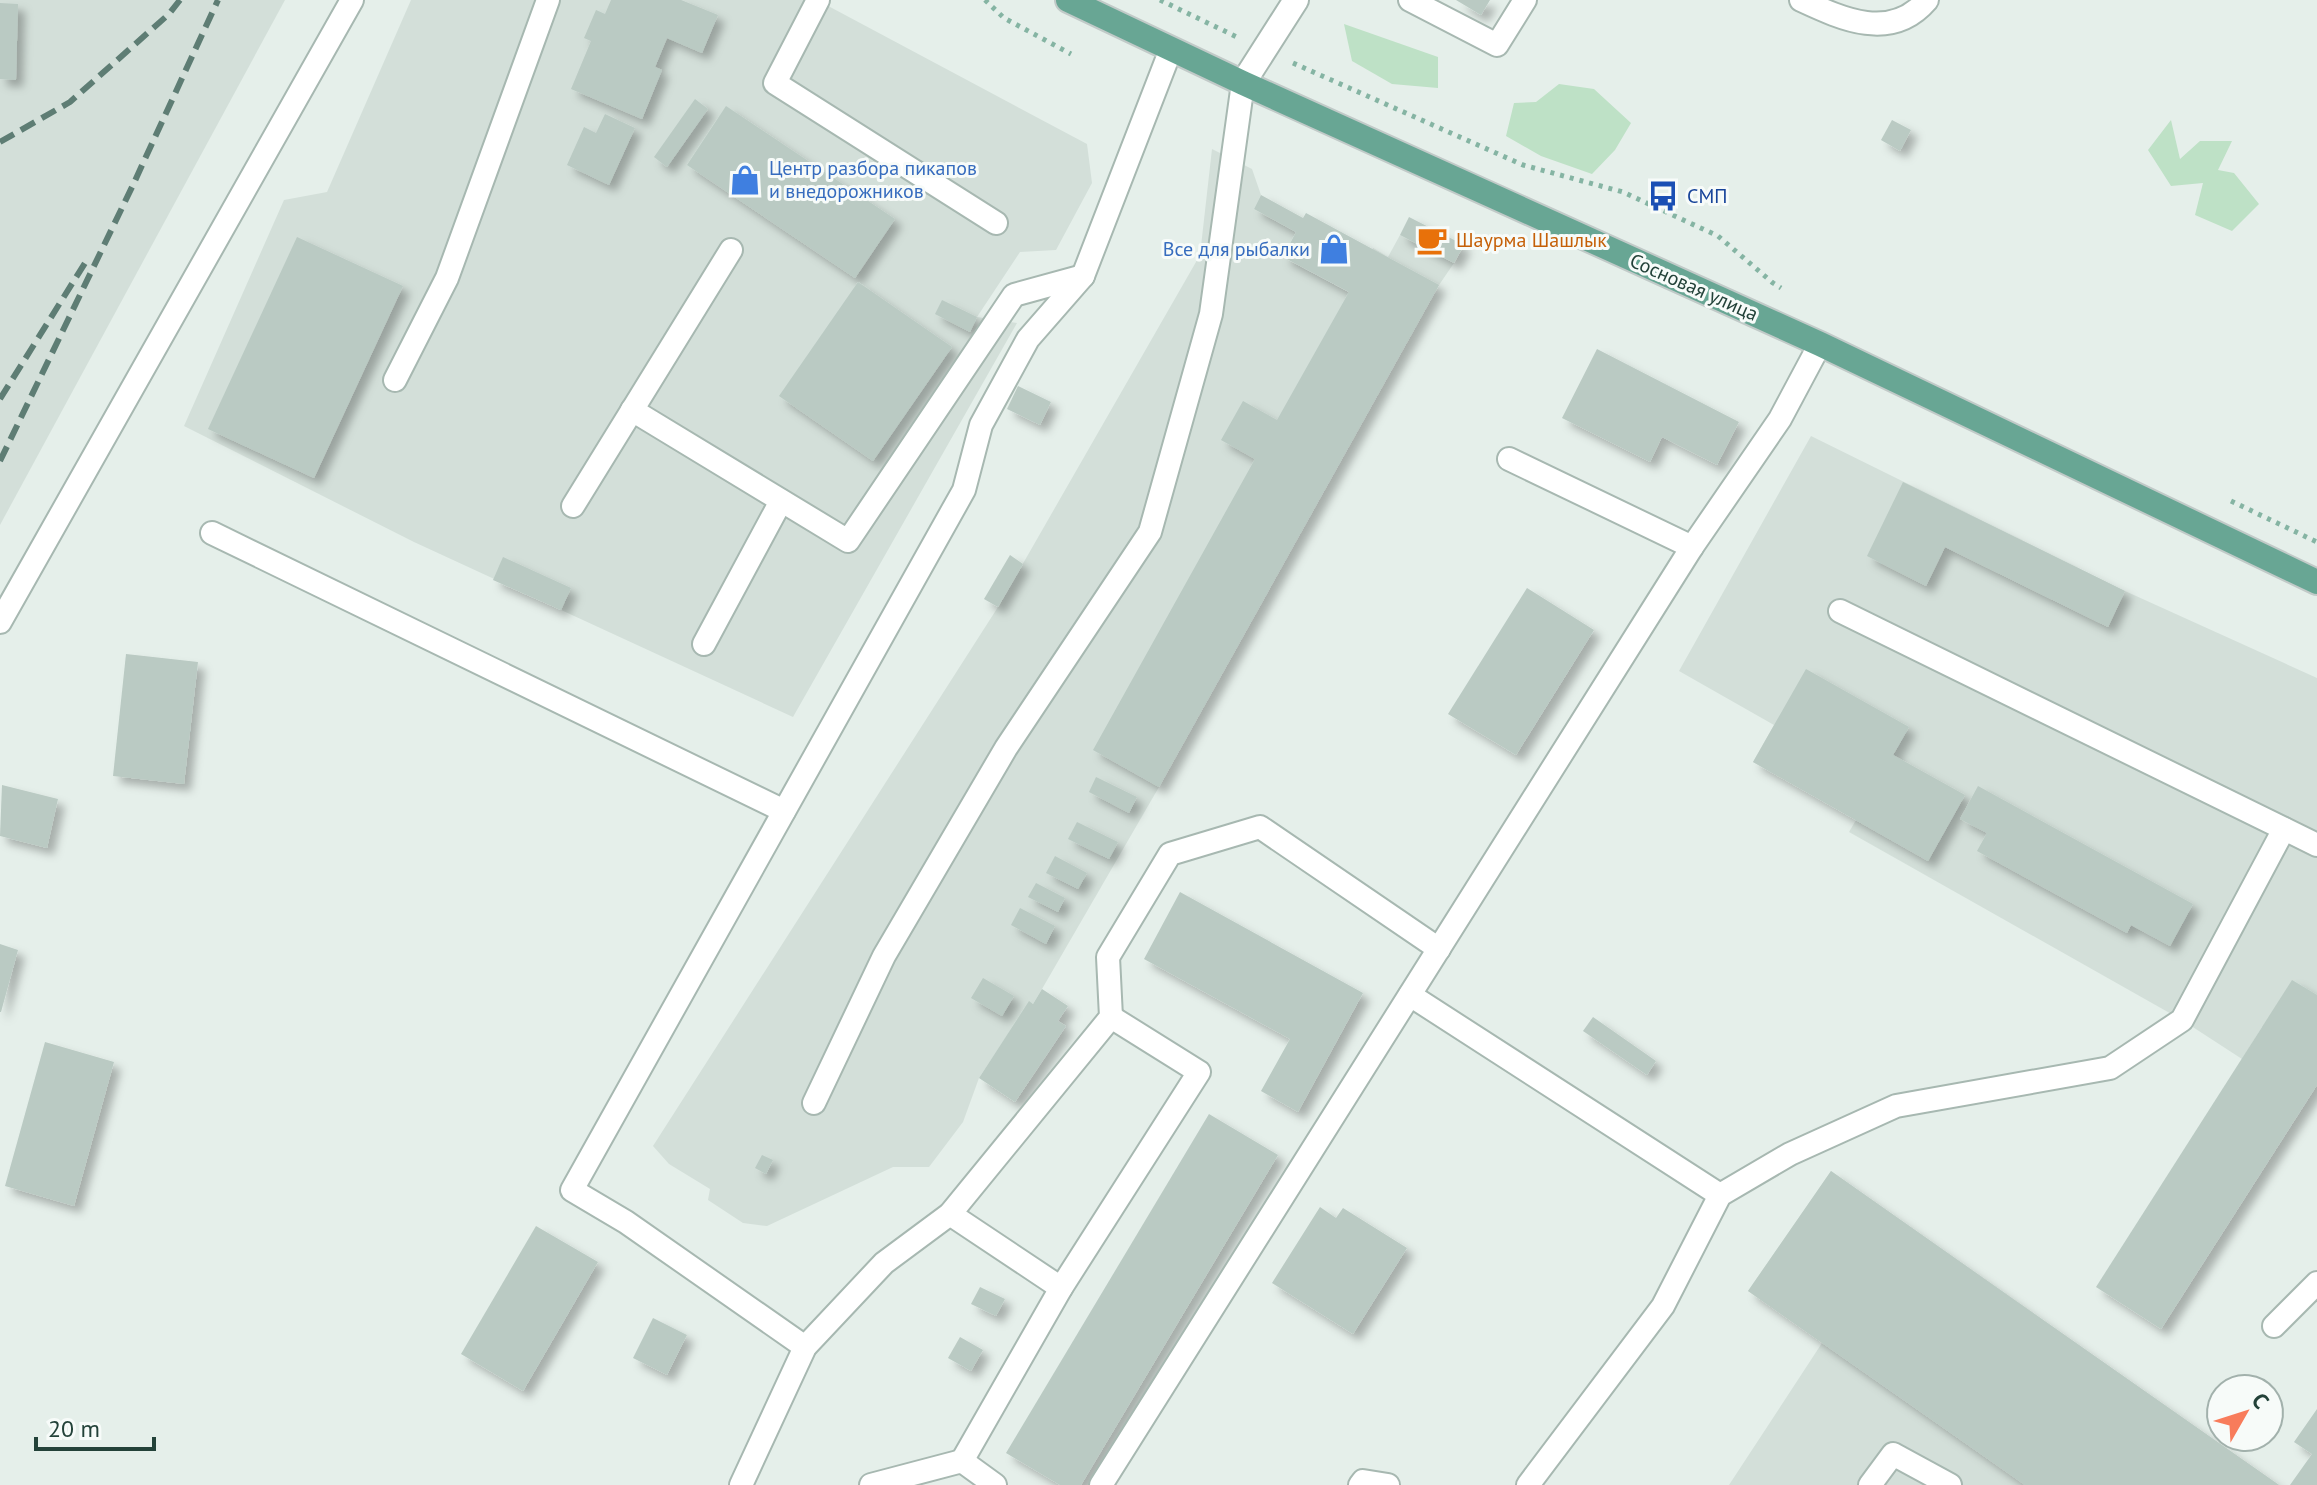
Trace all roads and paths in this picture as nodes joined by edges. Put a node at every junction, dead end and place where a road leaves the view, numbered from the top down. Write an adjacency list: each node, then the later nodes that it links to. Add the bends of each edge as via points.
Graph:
1 (352, 0): 32 (lane)
2 (548, 0): 21 (lane, via 447,278)
3 (818, 0): 16 (lane, via 775,83)
4 (985, 0): 14 (path, via 1004,18)
5 (1068, 0): 12 (main road, Сосновая улица)
6 (1160, 0): 13 (path)
7 (1296, 0): 13 (street)
8 (1410, 0): 9 (lane, via 1497,45)
9 (1525, 0)
10 (1801, 0): 11 (lane, via 1841,19 1876,25 1900,22)
11 (1927, 0)
12 (1171, 49): 15 (main road, Сосновая улица); 18 (lane)
13 (1264, 51): 15 (street); 19 (path, via 1523,165 1623,192 1718,236)
14 (1071, 54)
15 (1243, 83): 20 (main road, Сосновая улица); 40 (lane, via 1211,314 1150,532 1006,748 884,956)
16 (996, 223)
17 (731, 250): 22 (lane)
18 (1083, 276): 25 (lane, via 1014,295 848,541); 34 (lane, via 1028,339 981,425 964,490)
19 (1787, 290)
20 (1820, 344): 29 (lane, via 1780,419); 30 (main road, Сосновая улица)
21 (395, 380)
22 (632, 410): 25 (lane); 26 (lane)
23 (1509, 459): 29 (lane)
24 (2217, 495): 28 (path)
25 (781, 501): 33 (lane)
26 (573, 506)
27 (212, 533): 34 (lane)
28 (2317, 542)
29 (1692, 547): 37 (lane)
30 (2317, 582)
31 (1840, 611): 35 (lane)
32 (0, 622)
33 (704, 644)
34 (784, 811): 46 (lane, via 572,1190)
35 (2284, 829): 36 (lane); 41 (lane, via 2182,1020 2110,1068 1896,1106 1790,1154)
36 (2317, 845)
37 (1439, 949): 38 (lane); 39 (lane, via 1260,827 1170,854 1108,957)
38 (1410, 995): 41 (lane); 51 (lane)
39 (1111, 1017): 42 (lane); 44 (lane, via 1199,1072)
40 (814, 1103)
41 (1720, 1195): 54 (lane, via 1663,1306)
42 (950, 1214): 44 (lane); 46 (lane, via 884,1263)
43 (2317, 1283): 45 (lane)
44 (1061, 1288): 47 (lane)
45 (2274, 1326)
46 (805, 1347): 48 (lane)
47 (962, 1461): 49 (lane); 50 (lane)
48 (741, 1485)
49 (871, 1485)
50 (995, 1485)
51 (1101, 1485)
52 (1360, 1485): 53 (lane)
53 (1388, 1485)
54 (1528, 1485)
55 (1870, 1485): 56 (lane, via 1893,1454)
56 (1950, 1485)

